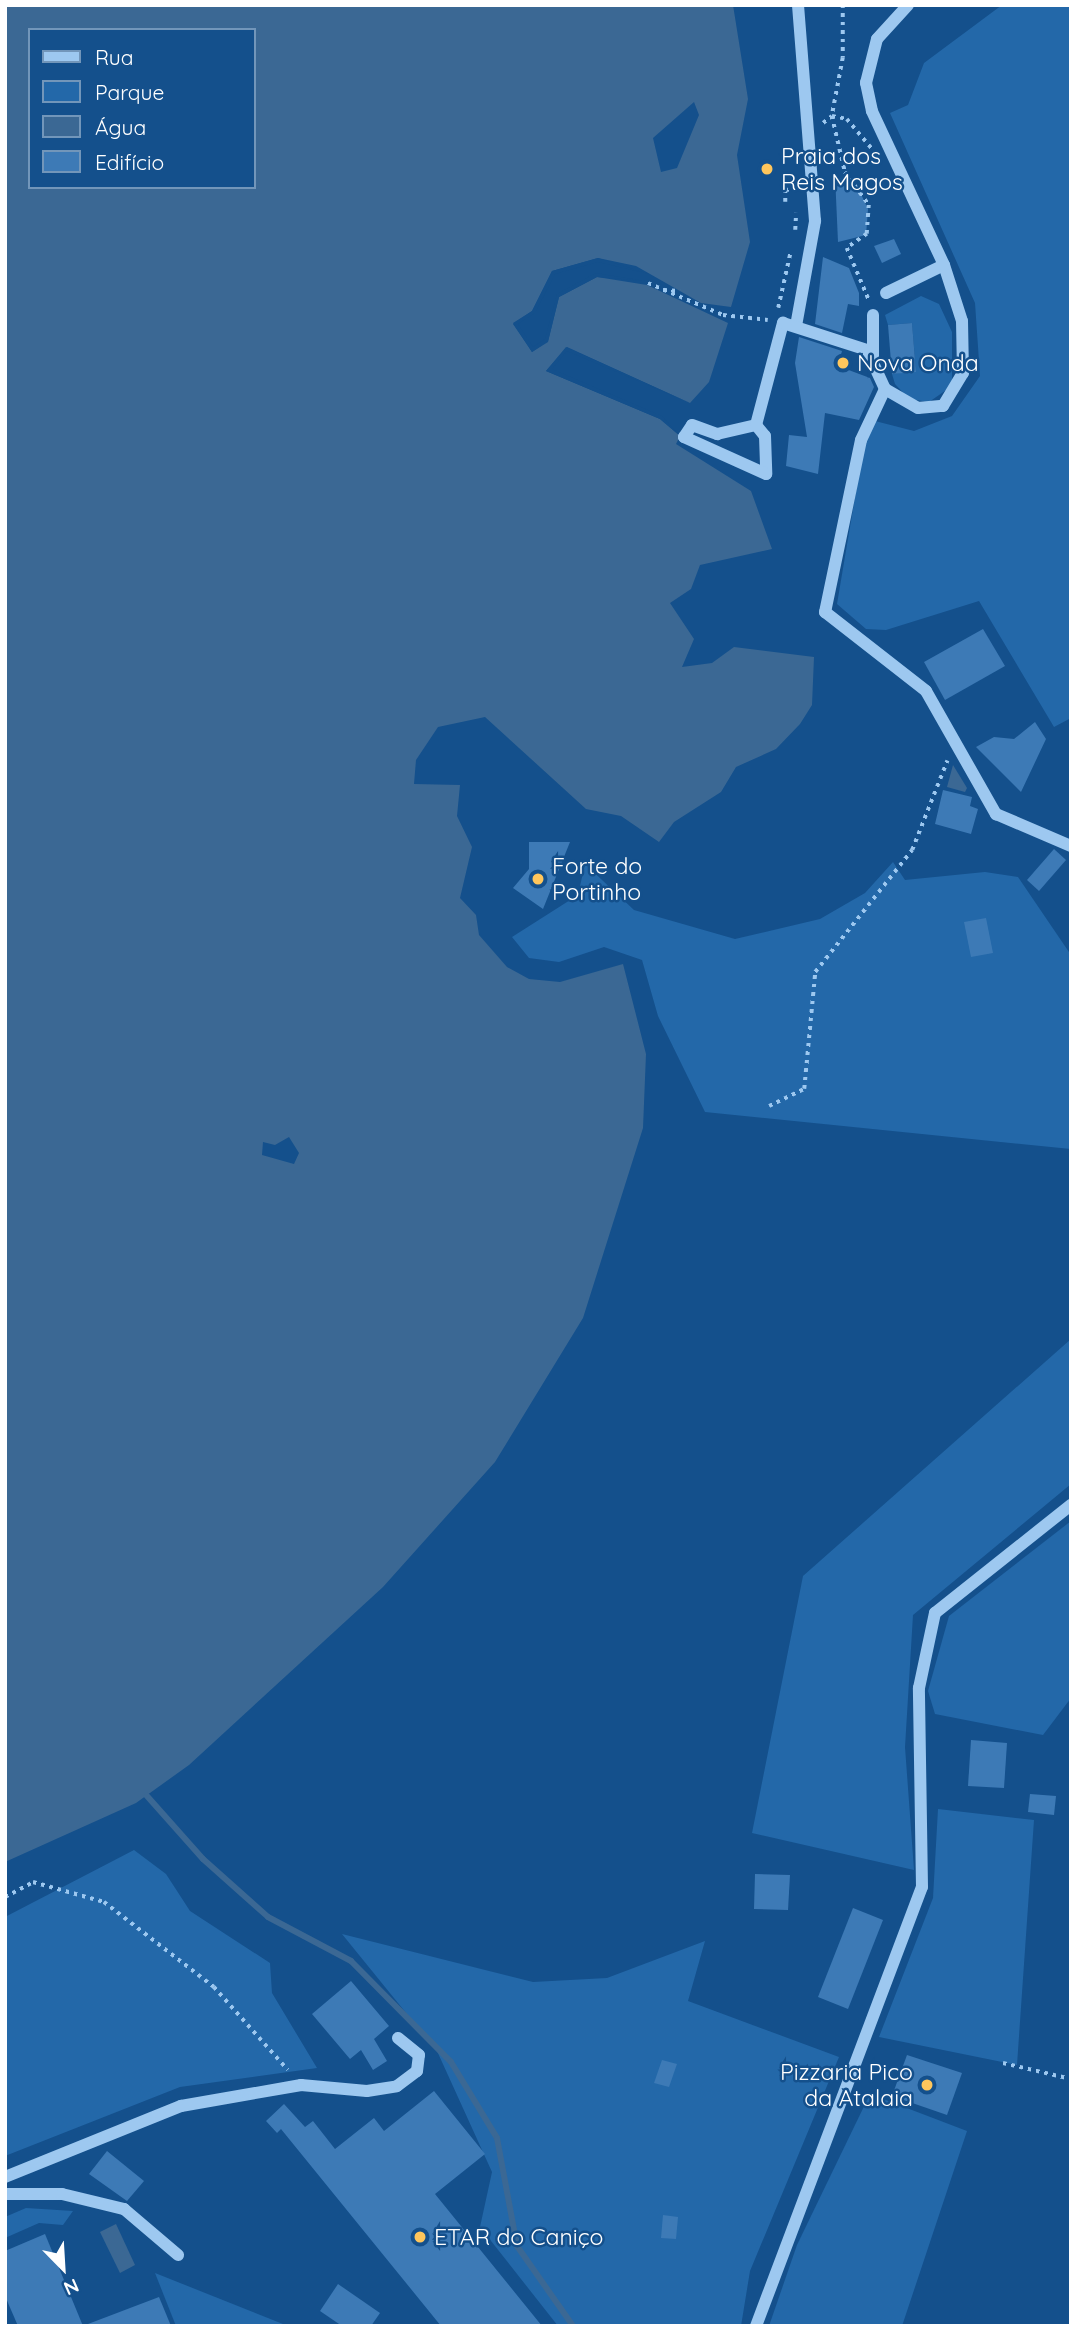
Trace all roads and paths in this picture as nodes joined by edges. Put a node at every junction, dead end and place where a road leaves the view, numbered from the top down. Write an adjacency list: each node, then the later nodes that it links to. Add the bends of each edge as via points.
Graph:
1 (798, 5): 15 (street, via 815,221)
2 (843, 5): 4 (path, via 844,58)
3 (908, 5): 9 (street, via 877,38 866,83 872,111)
4 (832, 116): 5 (path, via 823,124); 6 (path, via 847,120 863,144); 14 (path, via 845,172 869,205 867,234 847,248)
5 (825, 135)
6 (878, 151)
7 (798, 188): 8 (path, via 785,190)
8 (785, 202)
9 (944, 265): 13 (street); 17 (street, via 965,340 957,390 943,406 918,408)
10 (648, 283): 11 (path)
11 (663, 289): 12 (path); 15 (path, via 723,315)
12 (680, 291)
13 (886, 293)
14 (873, 315): 16 (street)
15 (790, 325): 16 (street); 18 (street)
16 (873, 356): 17 (street)
17 (884, 389): 19 (street, via 861,440 825,612 926,691)
18 (756, 425): 18 (street, via 765,436 766,474 684,437 692,425 717,435)
19 (954, 743): 20 (street, via 996,814); 21 (path, via 912,850 815,972 804,1089)
20 (1071, 846)
21 (769, 1106)
22 (1071, 1504): 31 (street, via 935,1613 919,1688 922,1887)
23 (5, 1897): 27 (path, via 33,1882 104,1902 214,1987)
24 (398, 2038): 27 (street, via 419,2055 417,2071 397,2086 367,2091)
25 (1003, 2063): 26 (path)
26 (1071, 2078)
27 (301, 2085): 28 (street, via 181,2106)
28 (5, 2177)
29 (5, 2193): 30 (street, via 62,2194 124,2209)
30 (178, 2255)
31 (756, 2326)

